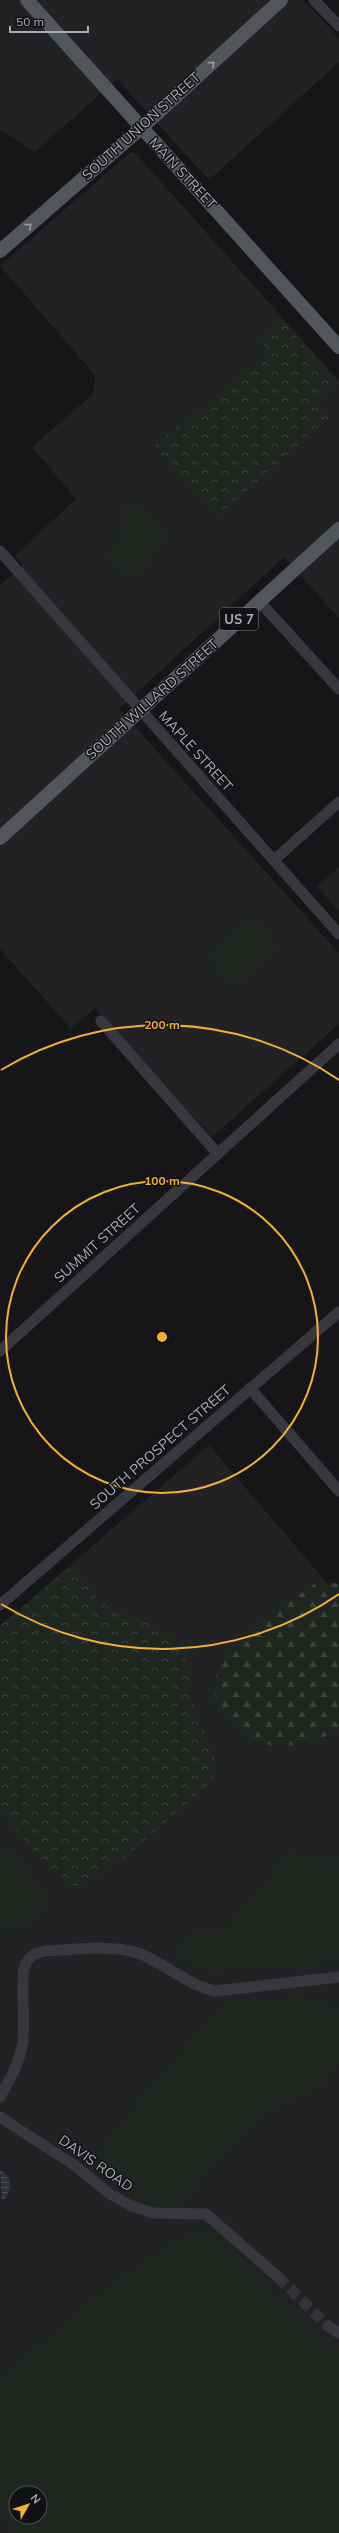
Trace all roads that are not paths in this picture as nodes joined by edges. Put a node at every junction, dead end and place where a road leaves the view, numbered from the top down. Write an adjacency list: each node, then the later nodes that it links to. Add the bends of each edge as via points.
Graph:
1 (27, 0): 5 (main road, MAIN STREET)
2 (281, 0): 5 (main road, SOUTH UNION STREET, one-way to 2)
3 (314, 0): 4 (street)
4 (339, 26)
5 (141, 128): 6 (main road, SOUTH UNION STREET, one-way to 5); 7 (main road, MAIN STREET)
6 (0, 251)
7 (339, 346)
8 (339, 529): 10 (main road, SOUTH WILLARD STREET / US 7)
9 (0, 551): 12 (street, MAPLE STREET)
10 (259, 601): 11 (street); 12 (main road, SOUTH WILLARD STREET / US 7)
11 (339, 689)
12 (140, 710): 14 (main road, SOUTH WILLARD STREET / US 7); 15 (street, MAPLE STREET)
13 (339, 802): 15 (street)
14 (0, 838)
15 (274, 860): 16 (street, MAPLE STREET)
16 (339, 934)
17 (101, 1021): 19 (street)
18 (339, 1044): 19 (street, SUMMIT STREET)
19 (218, 1154): 21 (street, SUMMIT STREET)
20 (338, 1314): 22 (street, SOUTH PROSPECT STREET)
21 (0, 1351)
22 (250, 1388): 23 (street); 24 (street, SOUTH PROSPECT STREET)
23 (339, 1491)
24 (0, 1605)
25 (339, 1977): 26 (street, via 215,1991 198,1986 162,1965 129,1951 37,1953 30,1957 24,1970 24,2031 21,2054)
26 (0, 2097)
27 (0, 2117): 28 (street, DAVIS ROAD, via 74,2165 110,2194 132,2206 153,2212 206,2214)
28 (278, 2277)
29 (328, 2326): 30 (street)
30 (339, 2333)

